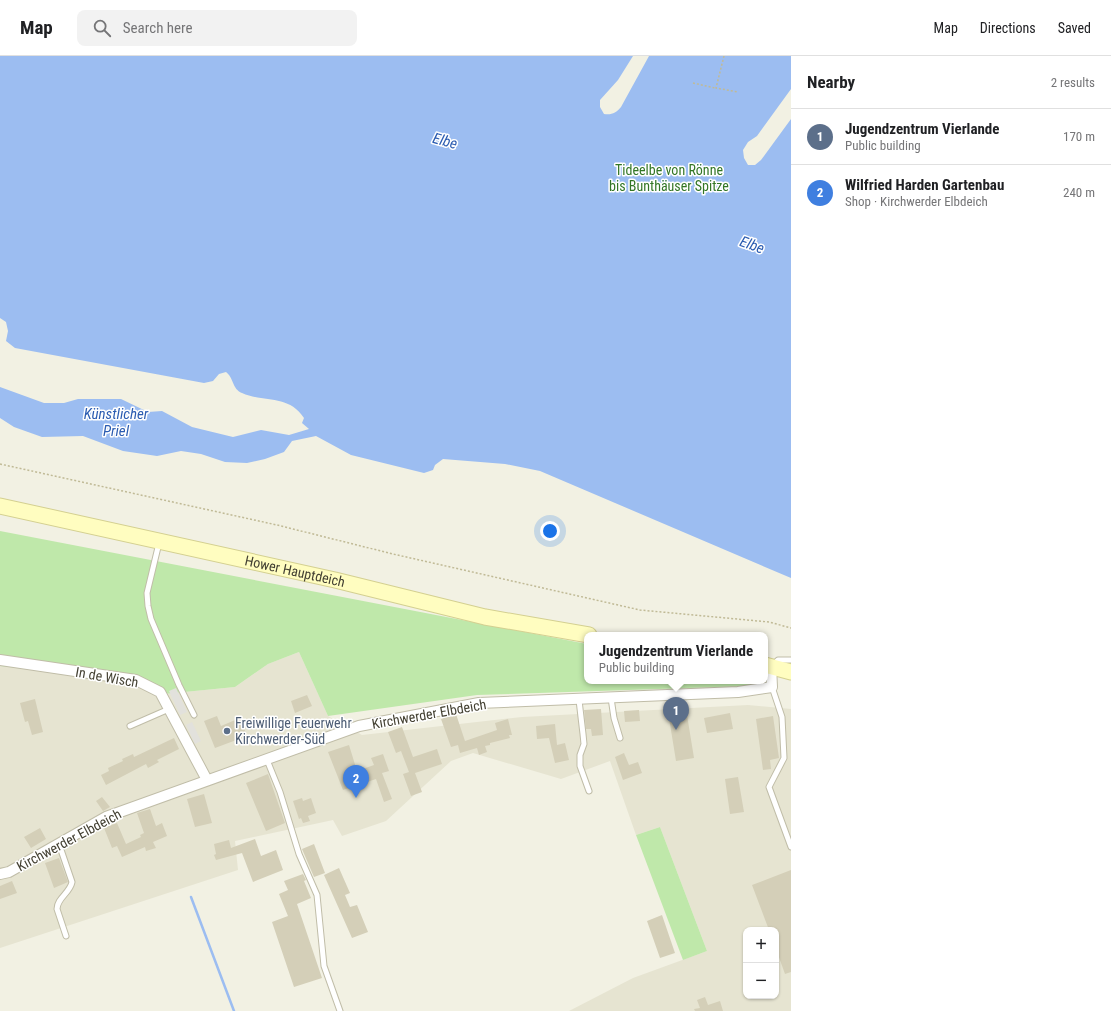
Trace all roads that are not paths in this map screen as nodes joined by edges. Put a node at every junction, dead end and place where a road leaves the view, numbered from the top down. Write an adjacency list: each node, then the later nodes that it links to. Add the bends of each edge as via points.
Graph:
1 (0, 506): 2 (street, Hower Hauptdeich)
2 (159, 542): 3 (street, Hower Hauptdeich, via 335,580 486,617); 12 (lane, via 147,593 148,606 151,619)
3 (584, 634)
4 (0, 660): 11 (street, In de Wisch, via 136,680 160,692)
5 (791, 660): 6 (lane, via 778,660)
6 (768, 666): 7 (street); 8 (street)
7 (791, 672)
8 (772, 687): 9 (street, Kirchwerder Elbdeich, via 738,692); 19 (lane, via 782,717 784,758 769,788)
9 (611, 698): 10 (street, Kirchwerder Elbdeich); 14 (lane)
10 (579, 700): 15 (street, Kirchwerder Elbdeich, via 479,703 361,726); 17 (lane, via 584,734 580,766)
11 (169, 709): 13 (lane); 16 (street, In de Wisch)
12 (194, 715)
13 (130, 726)
14 (620, 738)
15 (267, 760): 16 (street, Kirchwerder Elbdeich); 22 (lane, via 299,854 317,894 324,966)
16 (207, 780): 18 (street, Kirchwerder Elbdeich, via 106,817)
17 (589, 791)
18 (59, 844): 20 (street, Kirchwerder Elbdeich, via 9,872); 21 (lane, via 72,882 57,904)
19 (791, 847)
20 (0, 874)
21 (66, 936)
22 (340, 1011)

